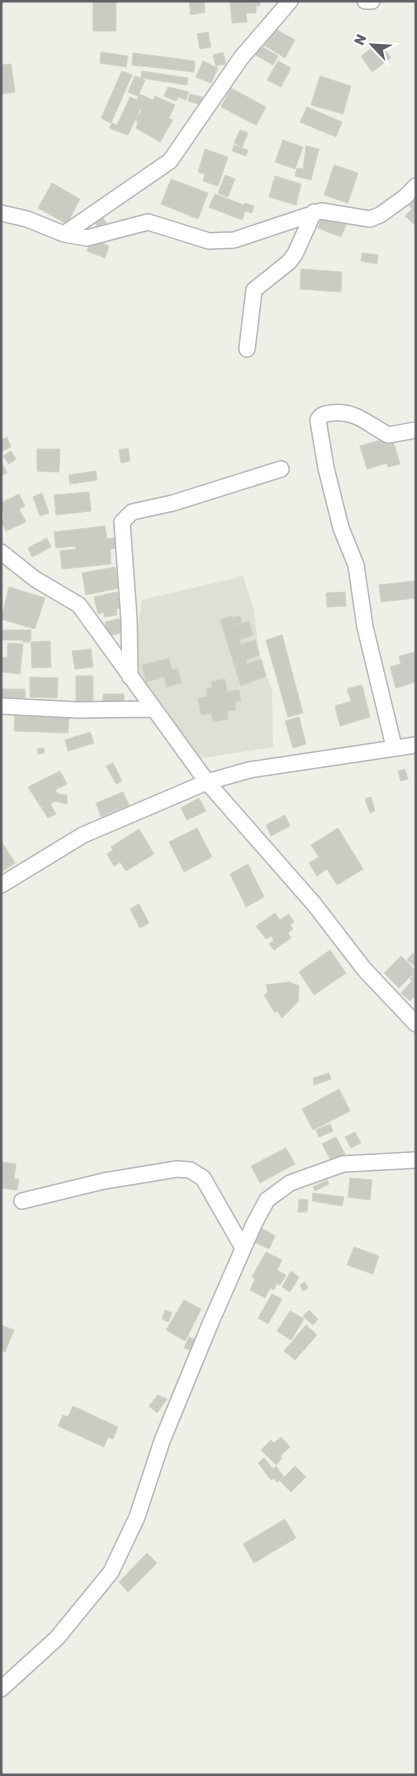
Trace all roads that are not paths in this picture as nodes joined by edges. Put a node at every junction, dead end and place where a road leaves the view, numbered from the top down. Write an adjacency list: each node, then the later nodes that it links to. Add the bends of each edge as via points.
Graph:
1 (290, 1): 7 (street, via 240,58 170,162)
2 (365, 1): 3 (street)
3 (372, 1)
4 (416, 186): 5 (street, via 380,215 370,218)
5 (314, 212): 7 (street, via 222,242 148,222 87,238); 8 (street, via 289,262 254,290)
6 (1, 213): 7 (street, via 27,218)
7 (64, 234)
8 (247, 349)
9 (416, 430): 16 (street, via 388,435 343,412 324,414 318,420 341,528 356,565 365,628)
10 (281, 469): 12 (street, via 173,503 132,512 122,522)
11 (1, 552): 12 (street, via 35,579 79,606)
12 (130, 677): 14 (street)
13 (1, 706): 14 (street)
14 (153, 709): 17 (street)
15 (416, 745): 16 (street)
16 (394, 747): 17 (street, via 249,770)
17 (207, 782): 18 (street, via 83,835); 19 (street, via 314,904 364,969)
18 (1, 885)
19 (416, 1024)
20 (416, 1160): 22 (street, via 343,1164 290,1183 268,1200)
21 (22, 1201): 22 (street, via 104,1181 177,1169 190,1170 202,1178)
22 (243, 1248): 23 (street, via 162,1441 137,1517 111,1572 57,1638)
23 (1, 1689)

